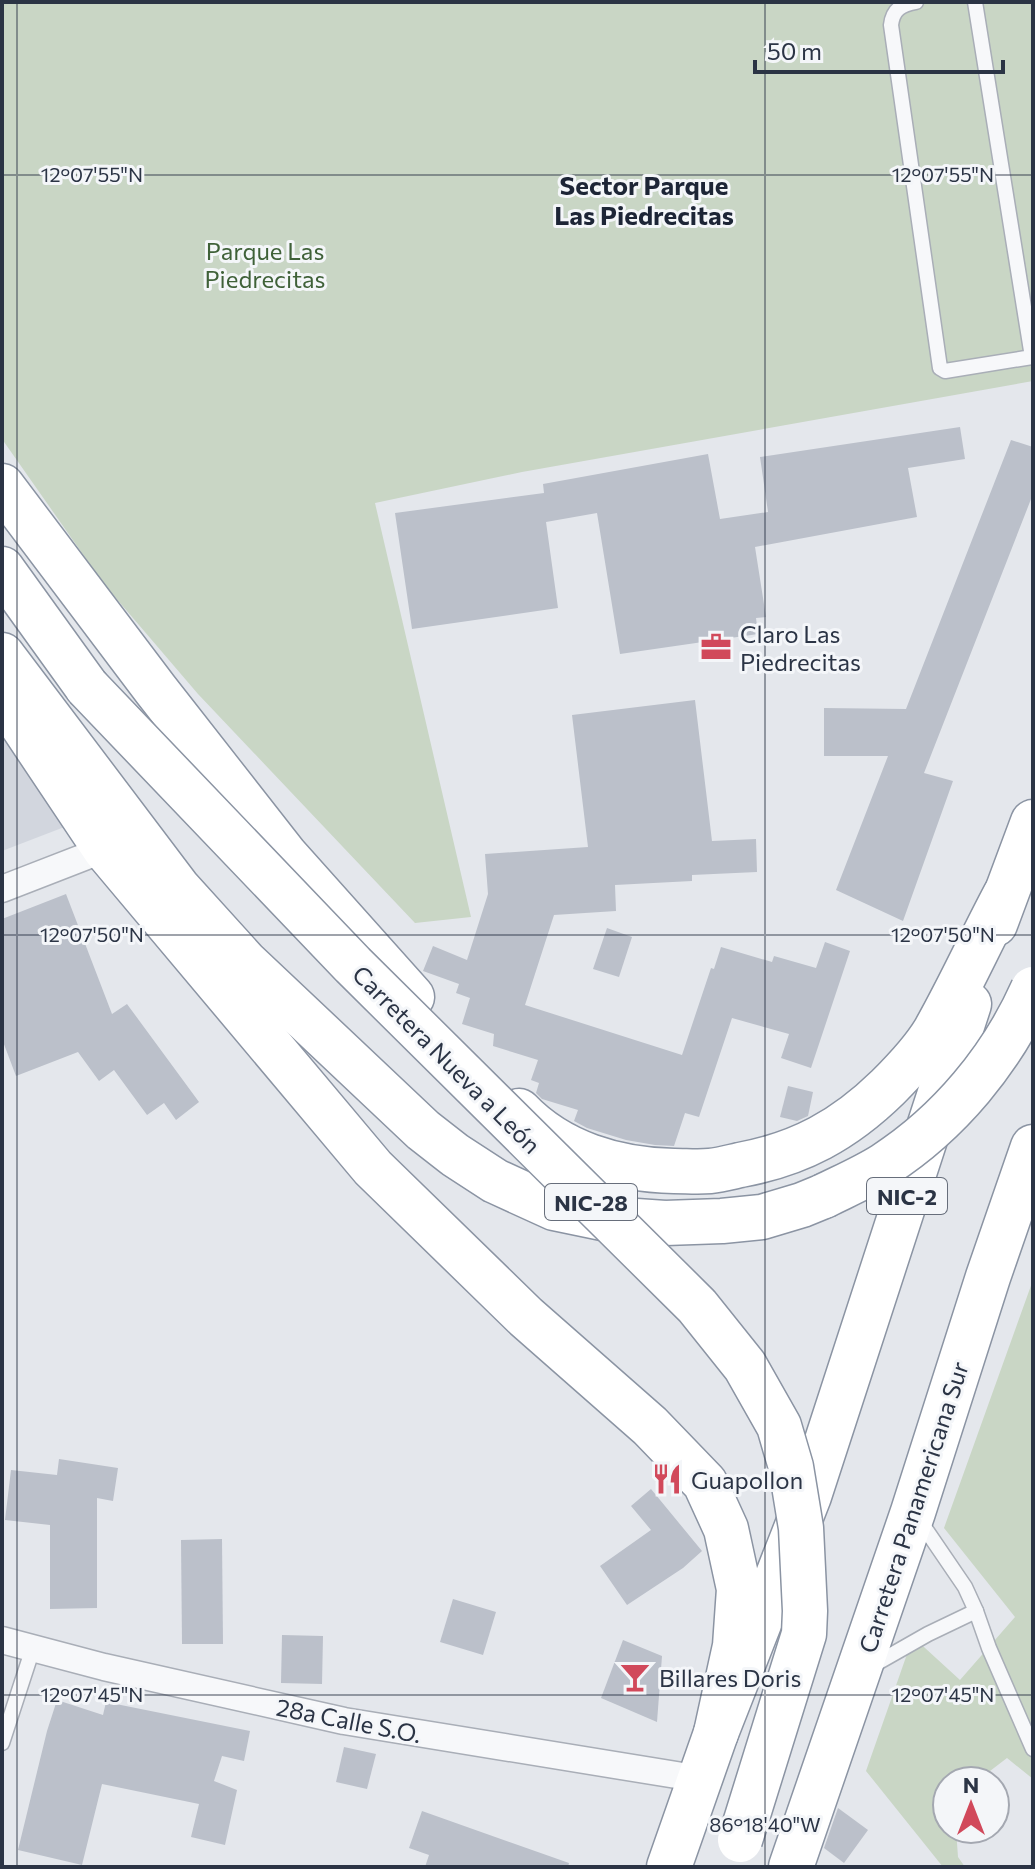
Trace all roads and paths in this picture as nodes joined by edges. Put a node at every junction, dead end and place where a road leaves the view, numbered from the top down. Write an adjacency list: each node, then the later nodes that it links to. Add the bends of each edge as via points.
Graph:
1 (916, 2): 3 (lane, via 902,5 891,25 940,368 952,371)
2 (975, 2): 3 (lane)
3 (1032, 356)
4 (2, 486): 11 (highway, via 286,856 527,1119 590,1157 644,1170 711,1171 772,1159 833,1131 869,1106 934,1033)
5 (2, 569): 24 (highway, Carretera Nueva a León / NIC-28, bridge, via 87,687 353,965 697,1306 745,1366 779,1426 801,1528 804,1634)
6 (2, 655): 12 (highway, bridge, via 178,888 245,962 423,1130 495,1181 554,1208 607,1219 722,1221 762,1217 857,1181 918,1141 958,1102 992,1060)
7 (2, 695): 9 (highway)
8 (1033, 822): 11 (highway, NIC-2)
9 (105, 849): 10 (street); 19 (highway, via 373,1168 705,1483 726,1529 739,1589 735,1646)
10 (2, 889)
11 (1005, 895): 19 (highway, NIC-2, via 809,1496)
12 (1033, 989)
13 (1033, 1147): 14 (highway, Carretera Panamericana Sur)
14 (913, 1512): 15 (lane); 18 (highway, Carretera Panamericana Sur)
15 (976, 1611): 18 (lane); 21 (lane)
16 (2, 1640): 17 (street, 28a Calle S.O.)
17 (33, 1648): 20 (lane); 22 (street, 28a Calle S.O., via 344,1721)
18 (858, 1674): 25 (highway, Carretera Panamericana Sur)
19 (716, 1733): 22 (highway, NIC-2)
20 (2, 1743)
21 (1033, 1749)
22 (701, 1779): 23 (highway, NIC-2)
23 (669, 1867)
24 (732, 1867)
25 (791, 1867)

